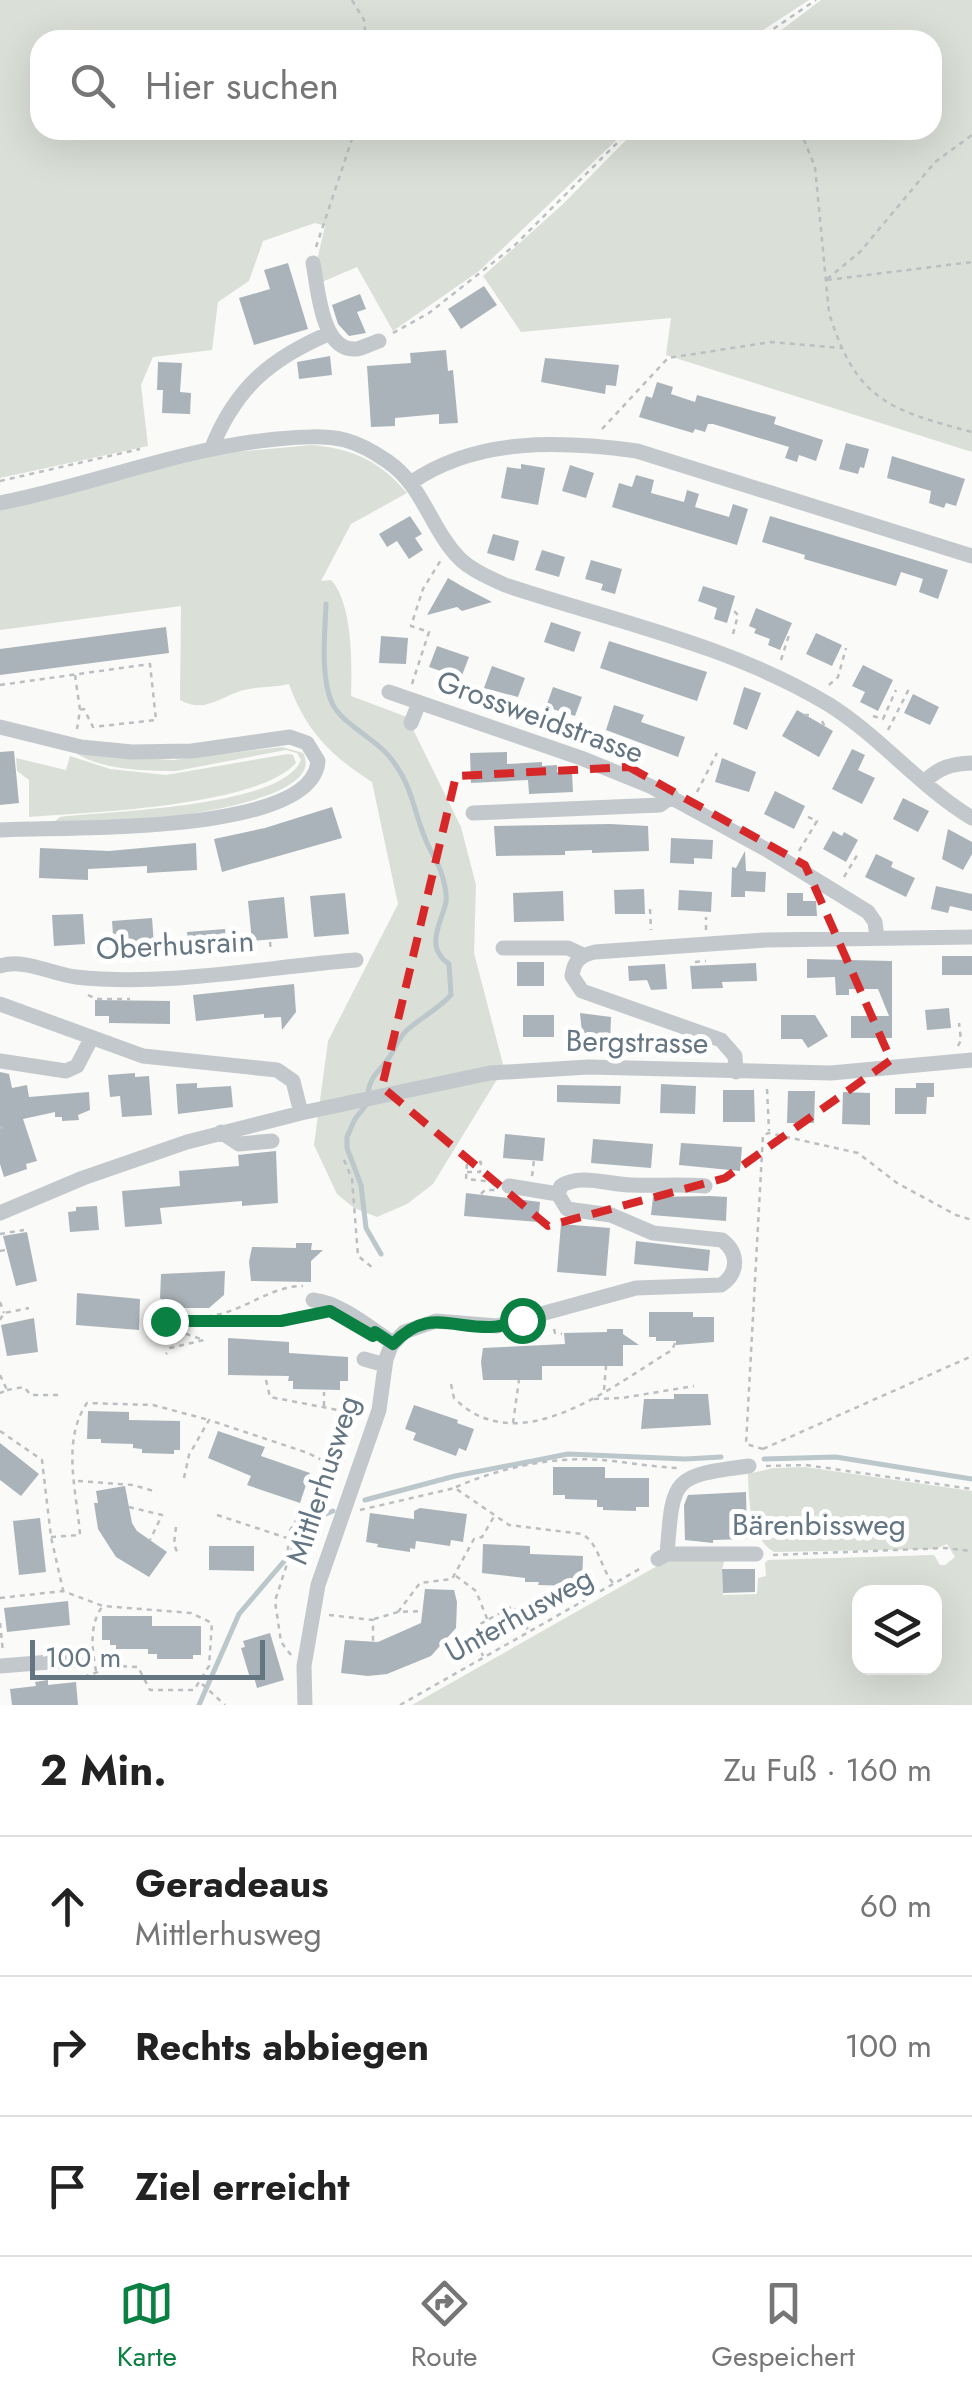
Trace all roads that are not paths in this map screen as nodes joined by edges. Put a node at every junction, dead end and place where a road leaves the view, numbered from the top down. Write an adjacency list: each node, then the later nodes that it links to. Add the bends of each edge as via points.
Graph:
1 (313, 262): 2 (street)
2 (328, 334): 3 (street, via 356,349); 4 (street, via 276,359 258,376)
3 (379, 340)
4 (212, 447): 5 (street, via 338,439 368,449); 6 (street)
5 (412, 482): 7 (street, via 447,462 533,444 637,451); 13 (street, via 462,562 505,586 546,591 774,676 865,728)
6 (0, 504)
7 (972, 556)
8 (389, 692): 9 (street, Grossweidstrasse)
9 (418, 703): 10 (street); 14 (street, Grossweidstrasse)
10 (411, 723)
11 (0, 727): 17 (street, via 132,752 192,751 290,736 312,747 318,769 298,792 211,818 128,829)
12 (972, 762): 13 (street, via 938,769)
13 (924, 781): 16 (street)
14 (672, 796): 15 (street, Grossweidstrasse, via 660,805); 19 (street, Grossweidstrasse, via 868,912)
15 (473, 813)
16 (972, 818)
17 (0, 830)
18 (972, 937): 19 (street)
19 (877, 938): 21 (street)
20 (502, 948): 21 (street, via 568,948)
21 (582, 955): 30 (street, Bergstrasse, via 572,976 582,991 721,1040 735,1056)
22 (356, 960): 23 (street, Oberhusrain, via 134,980)
23 (0, 966)
24 (0, 1004): 25 (street)
25 (91, 1040): 28 (street, via 66,1071); 31 (street, via 143,1056 277,1070 292,1081)
26 (543, 1050): 29 (street)
27 (972, 1060): 30 (street, via 860,1072)
28 (0, 1061)
29 (544, 1068): 30 (street, Bergstrasse); 31 (street, Bergstrasse)
30 (736, 1072)
31 (302, 1112): 32 (street, Bergstrasse)
32 (221, 1132): 33 (street, via 239,1144); 37 (street, Bergstrasse, via 104,1170)
33 (272, 1141)
34 (509, 1186): 36 (street)
35 (705, 1186): 36 (street, via 577,1180)
36 (558, 1194): 39 (street, via 574,1211 612,1215 653,1232 722,1240 734,1255 731,1278 708,1288 636,1288 497,1326 428,1322)
37 (0, 1214)
38 (312, 1307): 39 (street, via 323,1301)
39 (393, 1344): 41 (street, Mittlerhusweg)
40 (364, 1360): 41 (street)
41 (385, 1365): 46 (street, Mittlerhusweg, via 379,1410 312,1612)
42 (750, 1466): 43 (street, Bärenbissweg, via 684,1480 674,1492 662,1557)
43 (756, 1554)
44 (75, 1660): 45 (street)
45 (2, 1666)
46 (305, 1705)

